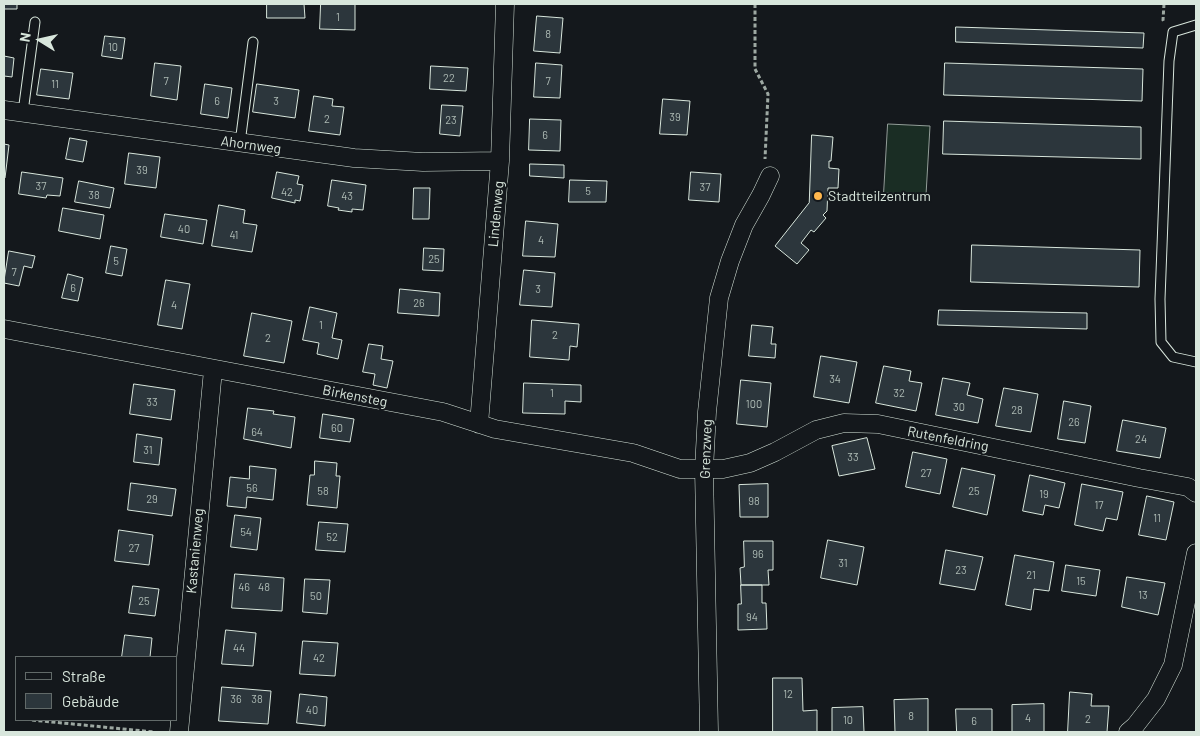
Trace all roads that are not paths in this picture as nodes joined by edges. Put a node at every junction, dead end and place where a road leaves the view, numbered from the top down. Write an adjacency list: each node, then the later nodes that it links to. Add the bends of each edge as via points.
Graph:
1 (505, 4): 8 (street, Lindenweg)
2 (35, 22): 6 (lane)
3 (1196, 25): 11 (lane, via 1173,32 1169,60 1160,299 1161,342 1173,357)
4 (253, 42): 7 (lane)
5 (4, 110): 6 (street, Ahornweg)
6 (23, 112): 7 (street, Ahornweg)
7 (240, 143): 8 (street, Ahornweg, via 354,158 422,162)
8 (500, 161): 13 (street, Lindenweg)
9 (770, 176): 14 (street, Grenzweg, via 744,225 719,298)
10 (4, 329): 12 (street, Birkensteg)
11 (1196, 362)
12 (213, 370): 13 (street, Birkensteg, via 443,412); 17 (street, Kastanienweg)
13 (479, 424): 14 (street, Birkensteg, via 633,453 680,469)
14 (704, 469): 15 (street, Rutenfeldring, via 750,463 816,430 844,423 878,424 1188,487); 18 (street, Grenzweg)
15 (1196, 493)
16 (1196, 553): 19 (street, via 1172,665 1156,699)
17 (179, 732)
18 (709, 732)
19 (1128, 732)

